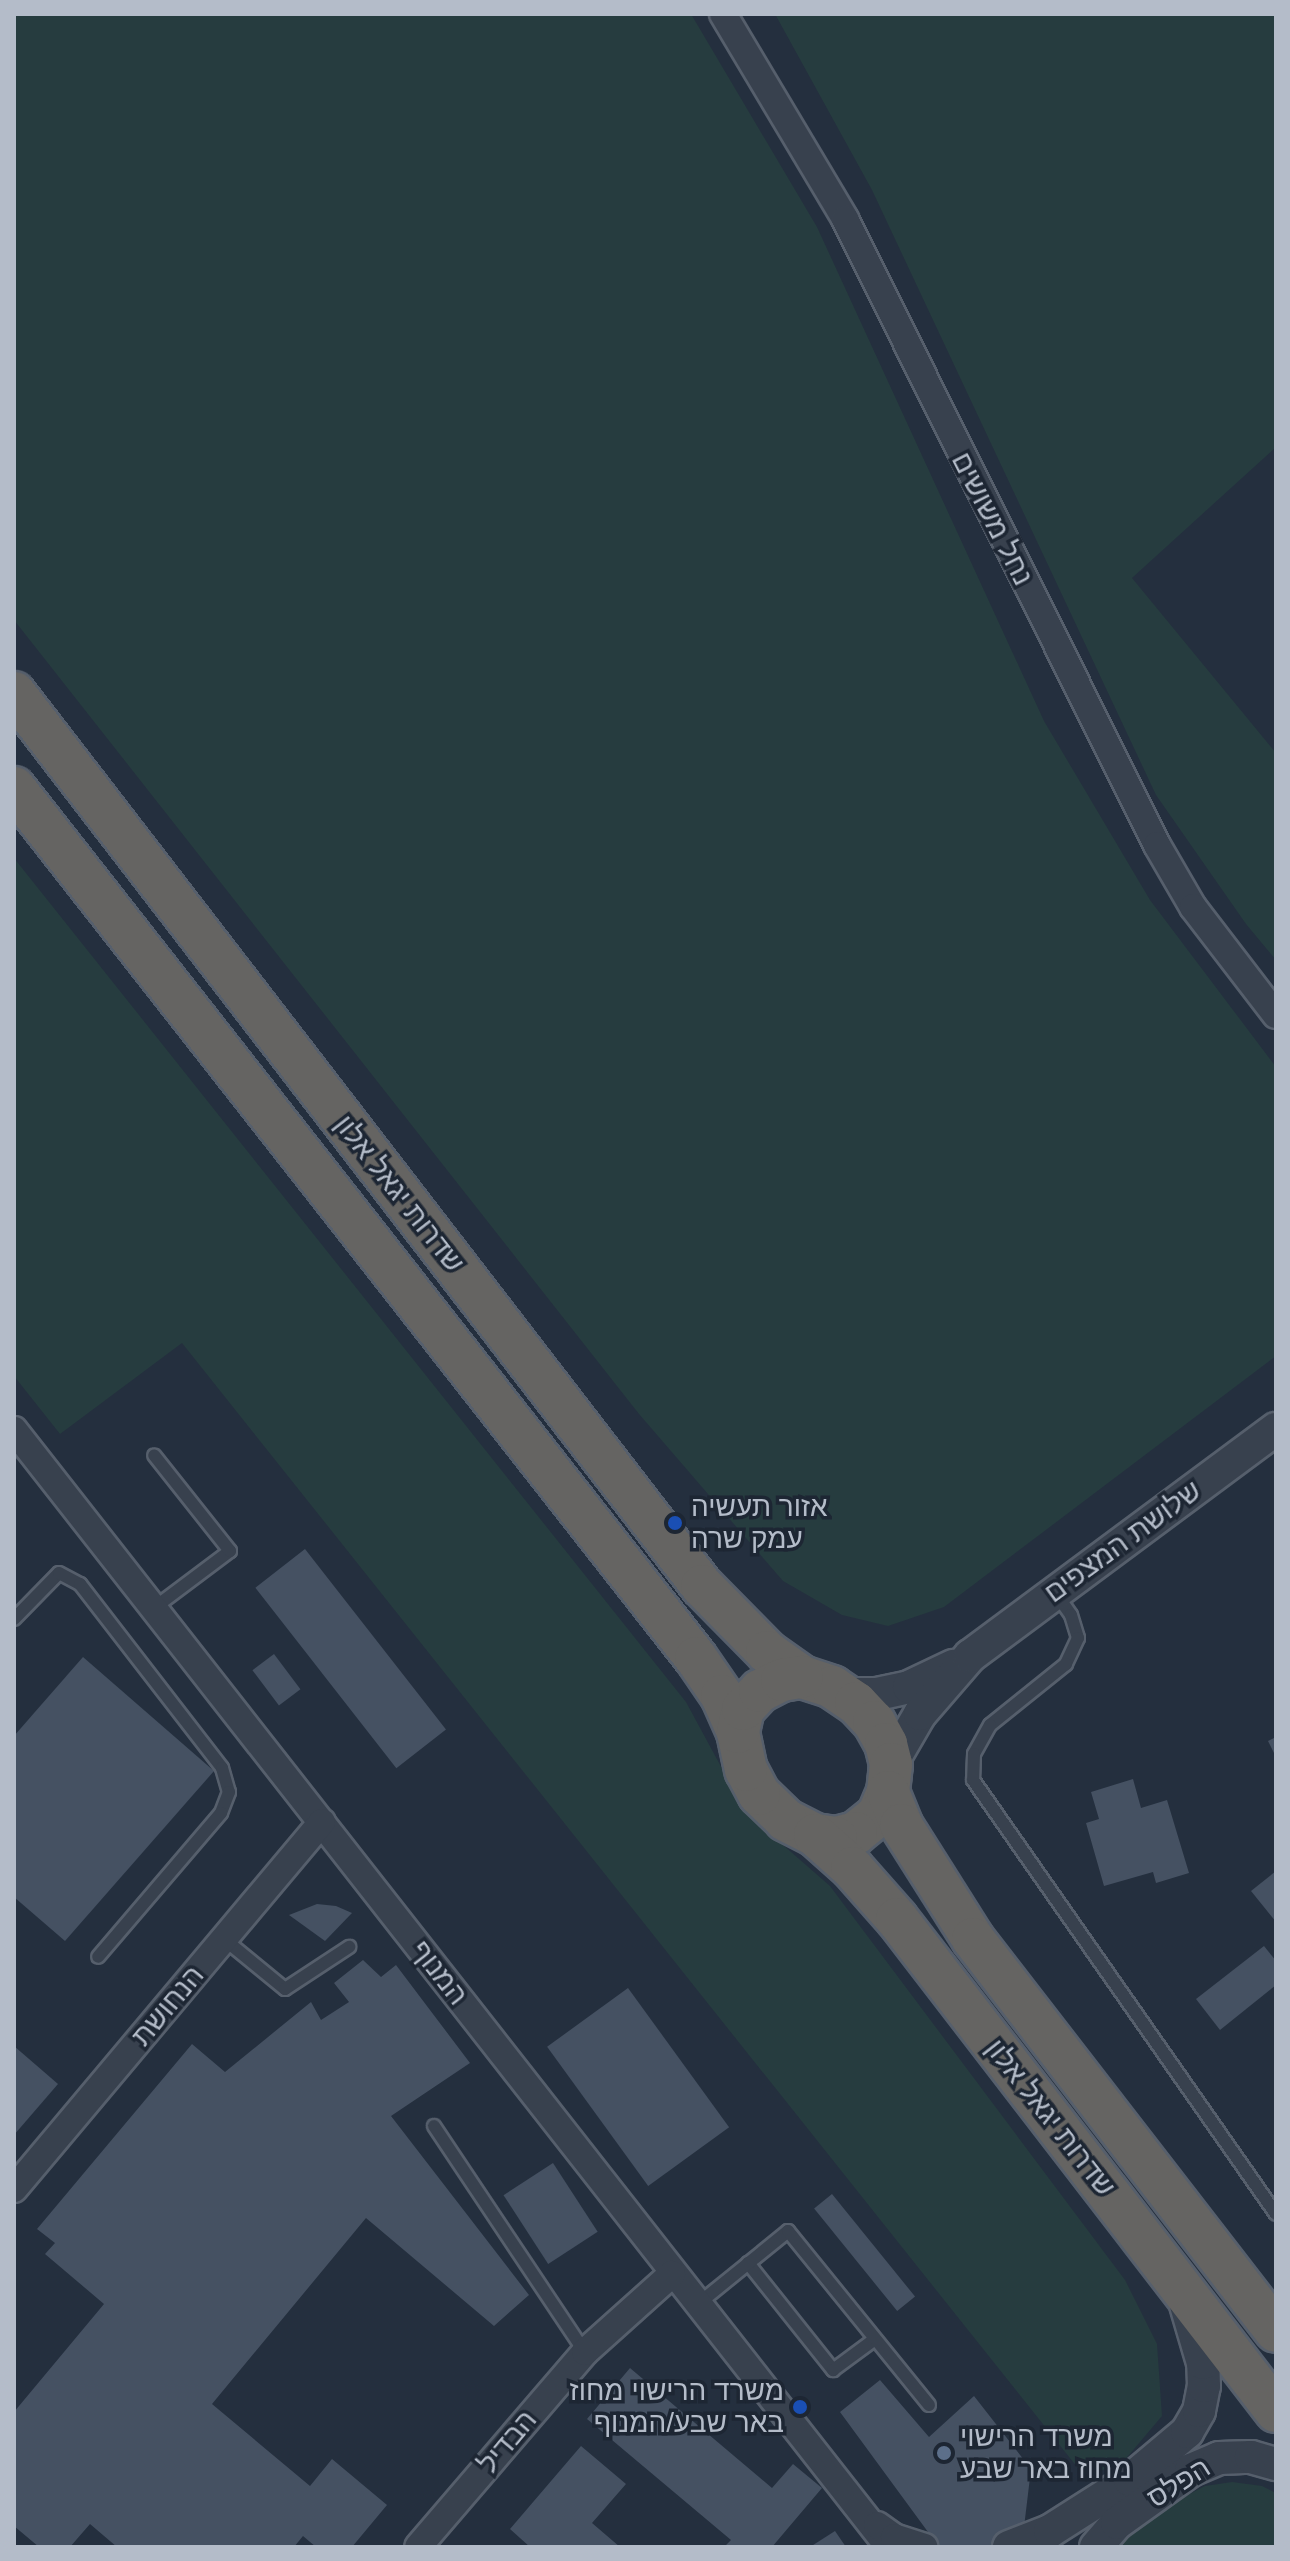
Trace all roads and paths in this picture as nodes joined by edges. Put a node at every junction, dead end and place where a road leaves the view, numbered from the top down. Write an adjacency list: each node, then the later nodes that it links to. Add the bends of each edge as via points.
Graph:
1 (723, 14): 4 (street, נחל משושים, via 845,219 1157,845 1193,907)
2 (14, 693): 12 (highway, שדרות יגאל אלון, via 702,1586 767,1652)
3 (14, 788): 14 (highway, שדרות יגאל אלון, via 696,1658)
4 (1276, 1015)
5 (1276, 1429): 8 (street, שלושת המצפים)
6 (17, 1443): 9 (street, המנוף)
7 (154, 1455): 9 (lane, via 230,1551)
8 (1055, 1593): 11 (street, שלושת המצפים); 23 (lane, via 1071,1615 1078,1638 1066,1664 990,1725 974,1754 973,1780)
9 (154, 1608): 16 (street, המנוף)
10 (14, 1619): 20 (lane, via 59,1573 80,1584 222,1768 229,1792 221,1813)
11 (970, 1656): 13 (street, שלושת המצפים, via 909,1687); 15 (street, שלושת המצפים, via 920,1714)
12 (802, 1677): 13 (highway); 14 (highway, via 760,1691 743,1709)
13 (843, 1694): 15 (highway, via 874,1722 886,1744)
14 (738, 1732): 17 (highway, via 746,1770 759,1794 786,1820)
15 (890, 1778): 17 (highway, via 878,1815 856,1833 836,1838); 28 (highway, שדרות יגאל אלון, via 909,1839 973,1939)
16 (322, 1822): 18 (street, הנחושת); 25 (street, המנוף)
17 (815, 1835): 26 (highway, שדרות יגאל אלון, via 897,1919)
18 (224, 1939): 19 (lane, via 285,1989); 22 (street, הנחושת)
19 (349, 1947)
20 (98, 1957)
21 (434, 2126): 30 (lane)
22 (14, 2189)
23 (1276, 2214)
24 (748, 2263): 27 (lane); 29 (lane, via 833,2370); 29 (lane, via 788,2231)
25 (672, 2274): 27 (street, המנוף); 30 (street, הבדיל)
26 (1177, 2283): 32 (highway, שדרות יגאל אלון); 38 (street, הפלס, via 1203,2363 1199,2411 1187,2432 1106,2496 1050,2531)
27 (697, 2305): 34 (street, המנוף)
28 (1276, 2331)
29 (875, 2339): 31 (lane)
30 (585, 2352): 35 (street, הבדיל)
31 (929, 2405)
32 (1276, 2411)
33 (1276, 2464): 39 (street, הפלס, via 1251,2457 1219,2458 1191,2470 1117,2523)
34 (865, 2516): 36 (street, המנוף); 37 (street, המנוף, via 894,2537)
35 (418, 2547)
36 (889, 2547)
37 (924, 2547)
38 (1009, 2547)
39 (1096, 2547)

